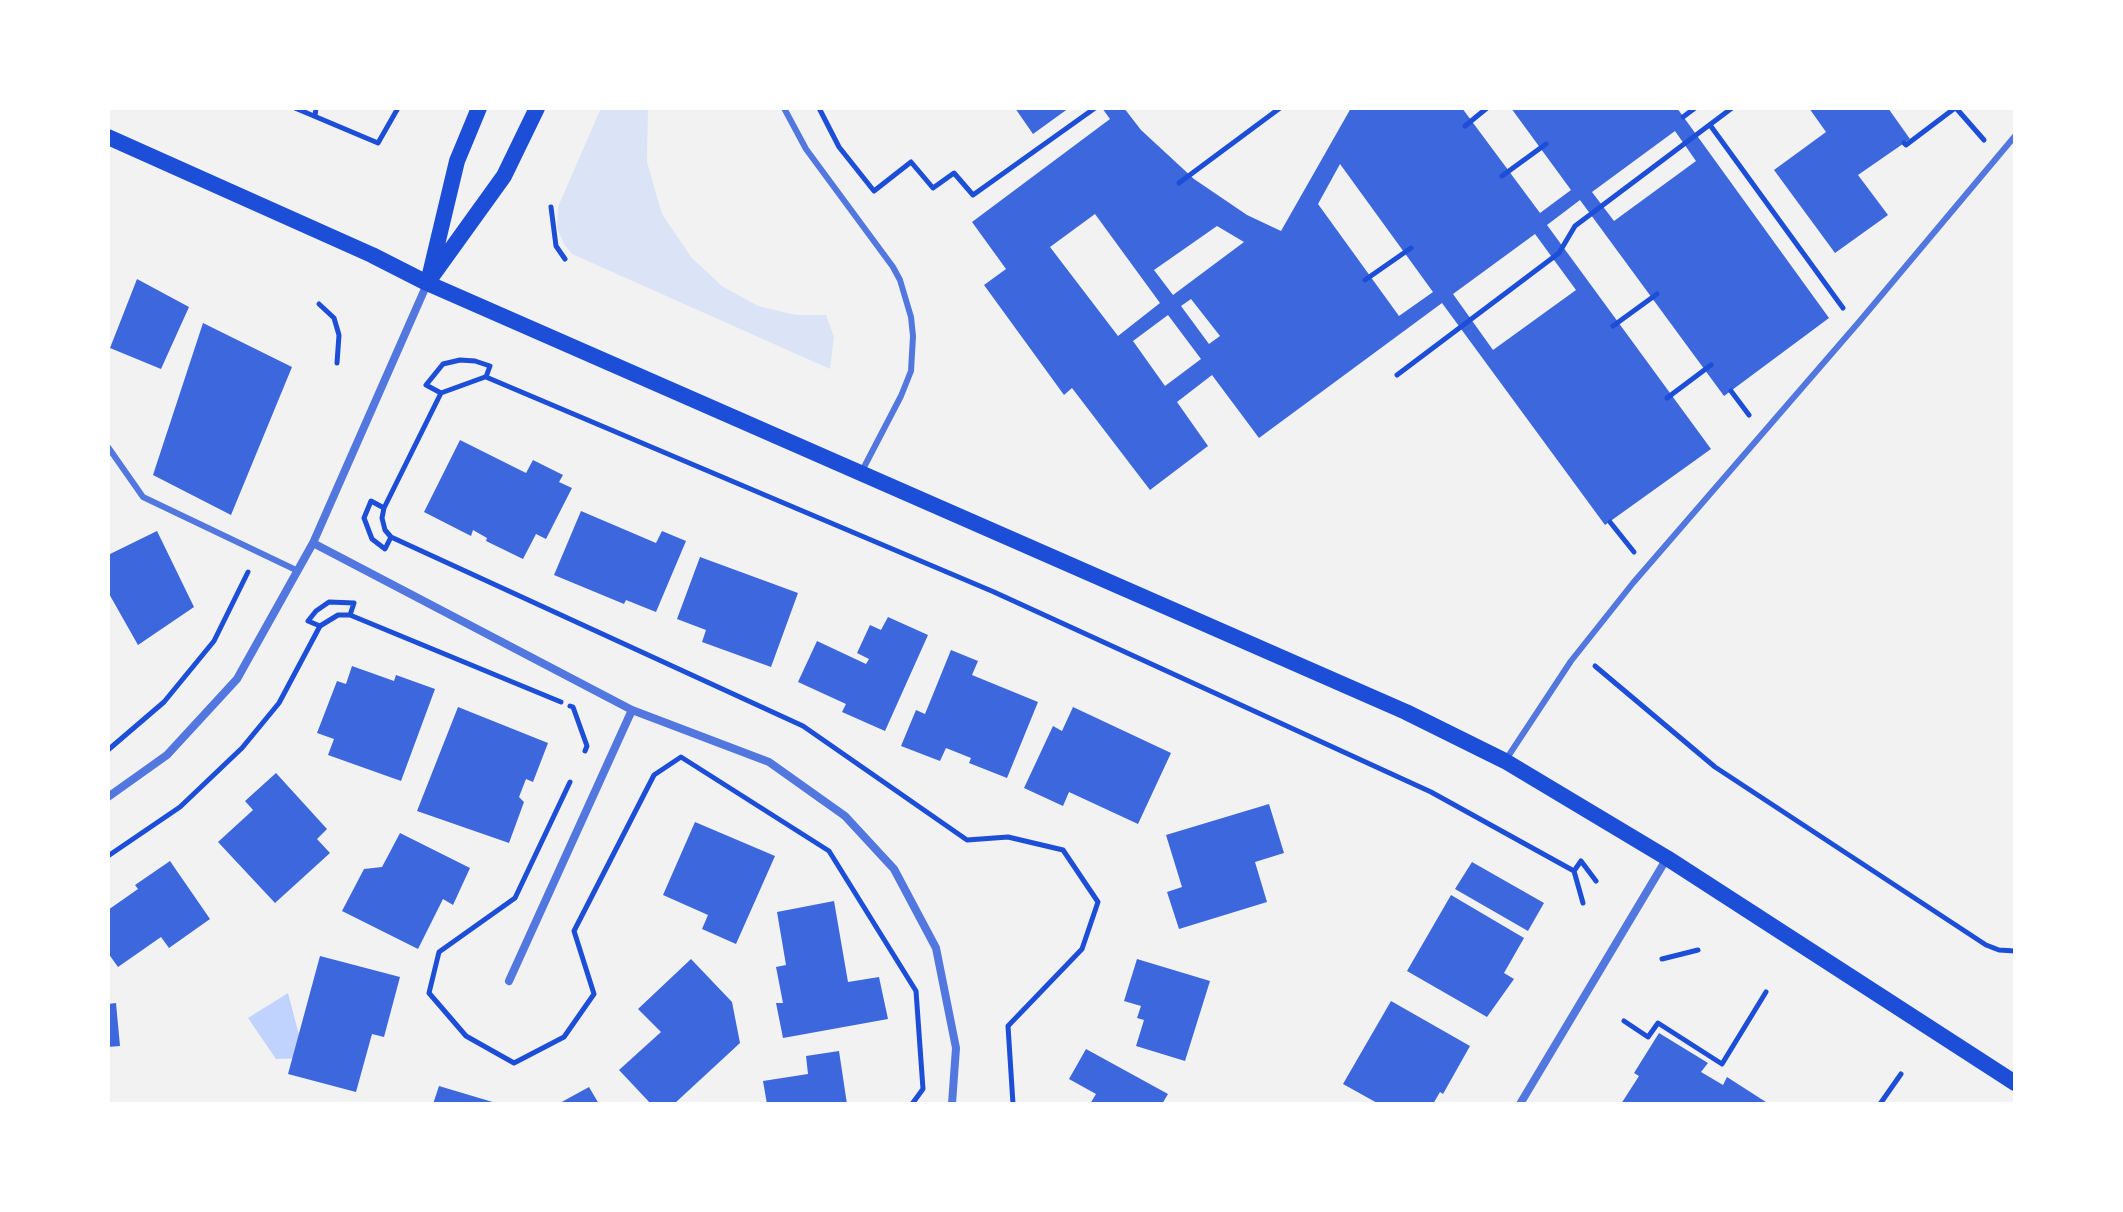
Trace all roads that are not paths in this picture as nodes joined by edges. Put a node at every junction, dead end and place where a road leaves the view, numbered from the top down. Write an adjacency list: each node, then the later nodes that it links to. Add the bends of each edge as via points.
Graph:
1 (479, 108): 6 (main road, via 457,161)
2 (537, 108): 6 (main road, via 504,176)
3 (784, 108): 8 (lane, via 806,149 893,267 911,317 911,371)
4 (2015, 136): 12 (lane, via 1578,652)
5 (108, 137): 6 (main road)
6 (427, 283): 8 (main road); 9 (street)
7 (108, 447): 10 (lane, via 143,497)
8 (861, 473): 12 (main road, via 1406,712)
9 (313, 543): 10 (street); 11 (street)
10 (296, 570): 13 (street, via 237,679 167,755)
11 (632, 710): 15 (street); 17 (street, via 769,762 845,816 894,869 936,948 956,1048)
12 (1505, 761): 14 (main road)
13 (108, 797)
14 (1667, 858): 16 (main road); 18 (street)
15 (509, 981)
16 (2015, 1083)
17 (952, 1104)
18 (1520, 1104)

